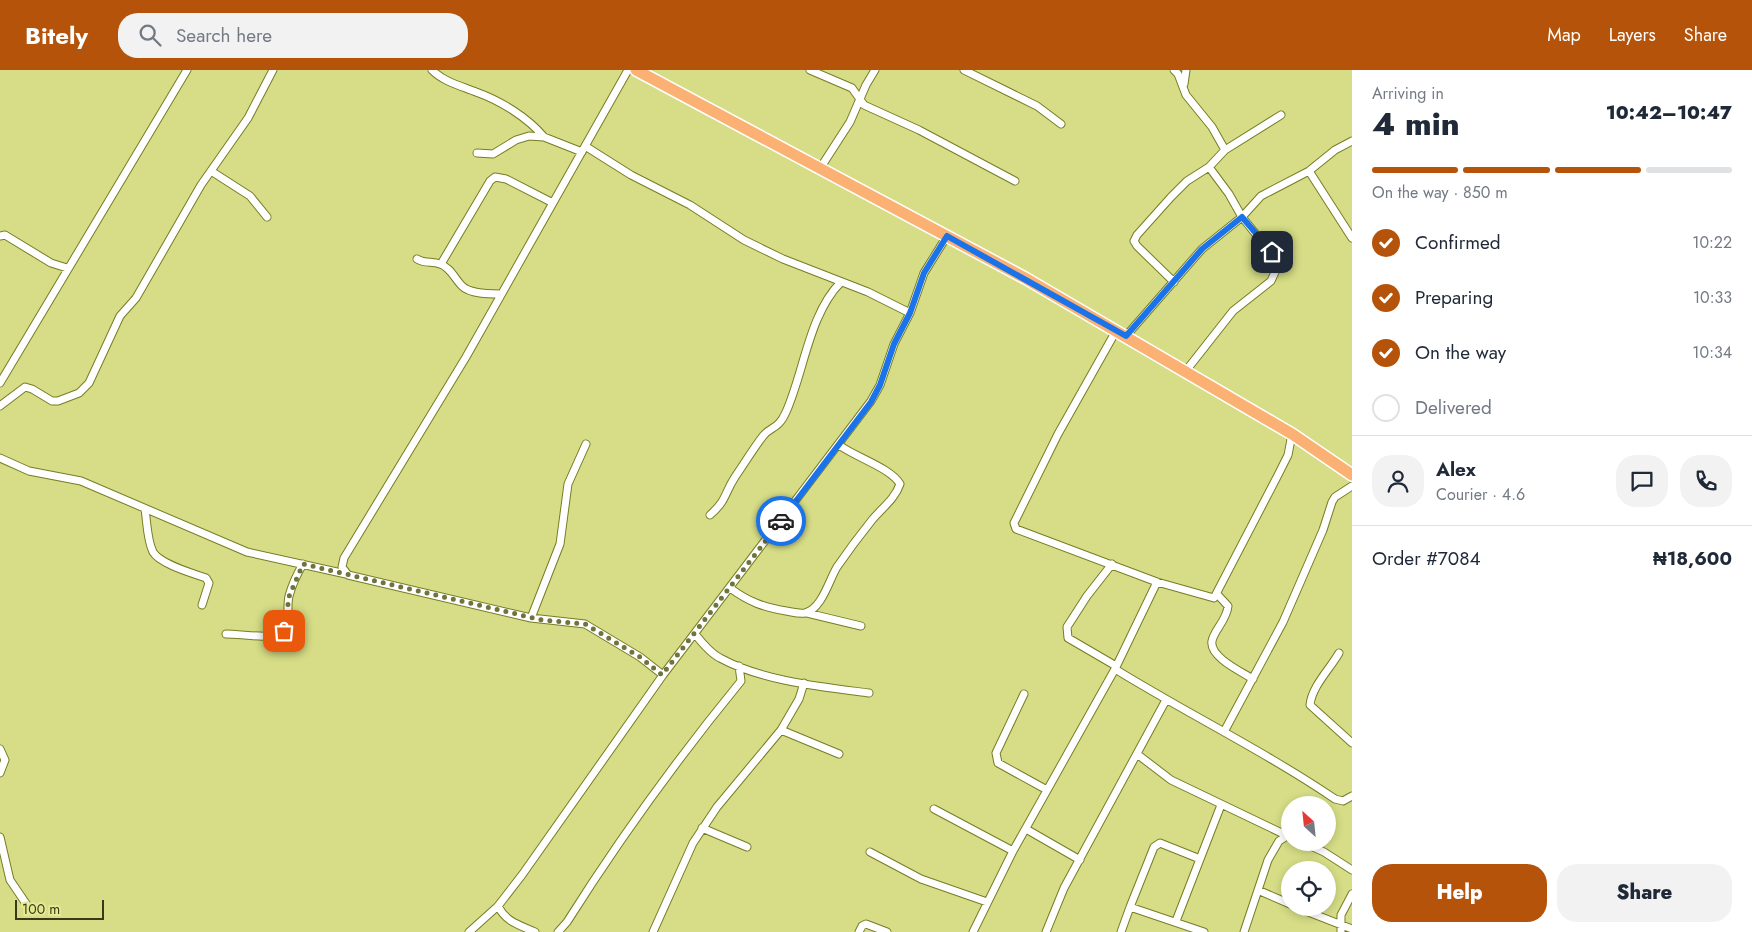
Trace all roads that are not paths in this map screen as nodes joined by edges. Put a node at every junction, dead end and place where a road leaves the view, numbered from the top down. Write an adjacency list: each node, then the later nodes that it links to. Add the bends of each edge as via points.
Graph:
1 (187, 70): 33 (street)
2 (273, 70): 22 (street, via 248,118)
3 (432, 70): 15 (street, via 456,85 494,99 528,120)
4 (628, 70): 17 (street)
5 (636, 70): 21 (main road)
6 (810, 70): 12 (street, via 852,88)
7 (875, 70): 12 (street)
8 (964, 70): 14 (street, via 1037,106)
9 (1174, 70): 11 (street)
10 (1186, 70): 11 (street, via 1183,83)
11 (1186, 95): 18 (street, via 1212,127)
12 (860, 98): 21 (street, via 850,122); 24 (street, via 864,105)
13 (1281, 115): 18 (street)
14 (1061, 124)
15 (544, 136): 17 (street); 19 (street, via 516,140 493,154)
16 (1352, 141): 23 (street)
17 (584, 149): 25 (street); 34 (street, via 690,205 744,240)
18 (1225, 150): 20 (street)
19 (477, 153)
20 (1209, 167): 27 (street); 35 (street, via 1187,181 1134,241)
21 (820, 170): 29 (main road)
22 (211, 171): 26 (street, via 250,196); 41 (street, via 136,298 120,316 88,384 79,393 58,401 25,387)
23 (1309, 171): 27 (street, via 1261,196); 30 (street)
24 (1015, 180)
25 (553, 202): 32 (street, via 495,176); 36 (street)
26 (267, 217)
27 (1242, 217): 35 (street, via 1202,249); 39 (street, via 1276,259 1276,270 1271,281 1233,311)
28 (2, 234): 33 (street, via 51,263)
29 (947, 236): 37 (street, via 924,273); 38 (main road)
30 (1352, 238)
31 (418, 259): 32 (street)
32 (440, 264): 36 (street, via 463,287)
33 (67, 268): 40 (street)
34 (841, 282): 37 (street); 49 (street, via 823,310 780,424 764,434 734,478 722,505)
35 (1174, 282): 38 (street)
36 (500, 294): 52 (street, via 466,357 344,558 342,567)
37 (910, 313): 44 (street, via 894,344 880,385)
38 (1121, 334): 39 (main road); 51 (street, via 1058,434 1014,523 1016,529)
39 (1185, 372): 42 (main road)
40 (0, 383)
41 (0, 406)
42 (1292, 434): 46 (main road); 55 (street, via 1288,455)
43 (586, 444): 58 (street, via 568,484 560,544)
44 (839, 445): 54 (street); 57 (street, via 878,466 900,484 896,494 873,518 840,563 820,600)
45 (0, 458): 48 (street, via 29,471 81,480)
46 (1352, 475)
47 (1352, 486): 66 (street, via 1332,502 1292,602)
48 (146, 509): 50 (street, via 247,552); 56 (street, via 152,550 156,556 206,578 209,583)
49 (710, 515)
50 (303, 564): 52 (street); 60 (street, via 288,599 284,631 266,637)
51 (1112, 564): 53 (street); 64 (street, via 1086,596 1066,632 1068,638)
52 (346, 574): 58 (street)
53 (1157, 582): 55 (street, via 1210,598); 64 (street)
54 (730, 588): 57 (street, via 760,606); 61 (street)
55 (1217, 594): 66 (street, via 1228,606 1212,641 1213,649 1218,658)
56 (202, 605)
57 (807, 613): 59 (street)
58 (531, 618): 65 (street, via 585,624 640,657)
59 (861, 626)
60 (226, 634)
61 (695, 634): 63 (street, via 719,658); 65 (street)
62 (1339, 653): 73 (street, via 1317,687 1310,705)
63 (739, 666): 67 (street); 107 (street, via 741,680 692,741)
64 (1116, 668): 70 (street); 78 (street)
65 (662, 675): 99 (street)
66 (1253, 679): 72 (street)
67 (804, 683): 68 (street); 71 (street, via 799,699)
68 (869, 693)
69 (1024, 694): 78 (street, via 996,759)
70 (1166, 700): 72 (street); 76 (street)
71 (781, 730): 75 (street); 82 (street)
72 (1225, 730): 79 (street, via 1335,798 1343,801)
73 (1352, 743)
74 (0, 749): 77 (street, via 6,760)
75 (840, 754)
76 (1137, 754): 80 (street, via 1171,780); 92 (street)
77 (0, 773)
78 (1047, 790): 83 (street)
79 (1352, 796)
80 (1221, 804): 84 (street); 91 (street)
81 (934, 809): 88 (street)
82 (702, 828): 87 (street); 108 (street)
83 (1026, 829): 88 (street); 92 (street)
84 (1281, 833)
85 (0, 837): 98 (street, via 10,880)
86 (1281, 839): 94 (street, via 1268,860)
87 (747, 847)
88 (1013, 851): 97 (street)
89 (1322, 851): 93 (street)
90 (870, 852): 97 (street, via 921,879)
91 (1200, 859): 100 (street, via 1160,843 1154,847); 102 (street)
92 (1080, 860): 112 (street, via 1064,888)
93 (1352, 870)
94 (1260, 891): 96 (street); 115 (street)
95 (1352, 894): 103 (street, via 1341,915)
96 (1281, 900)
97 (987, 902): 111 (street)
98 (27, 905)
99 (498, 906): 105 (street); 106 (street, via 509,921)
100 (1130, 906): 102 (street); 113 (street)
101 (1315, 916): 103 (street)
102 (1176, 921): 114 (street)
103 (1341, 928): 104 (street)
104 (1352, 929)
105 (469, 932)
106 (535, 932)
107 (558, 932)
108 (653, 932)
109 (859, 932): 110 (street, via 866,924)
110 (887, 932)
111 (974, 932)
112 (1046, 932)
113 (1121, 932)
114 (1204, 932)
115 (1244, 932)

